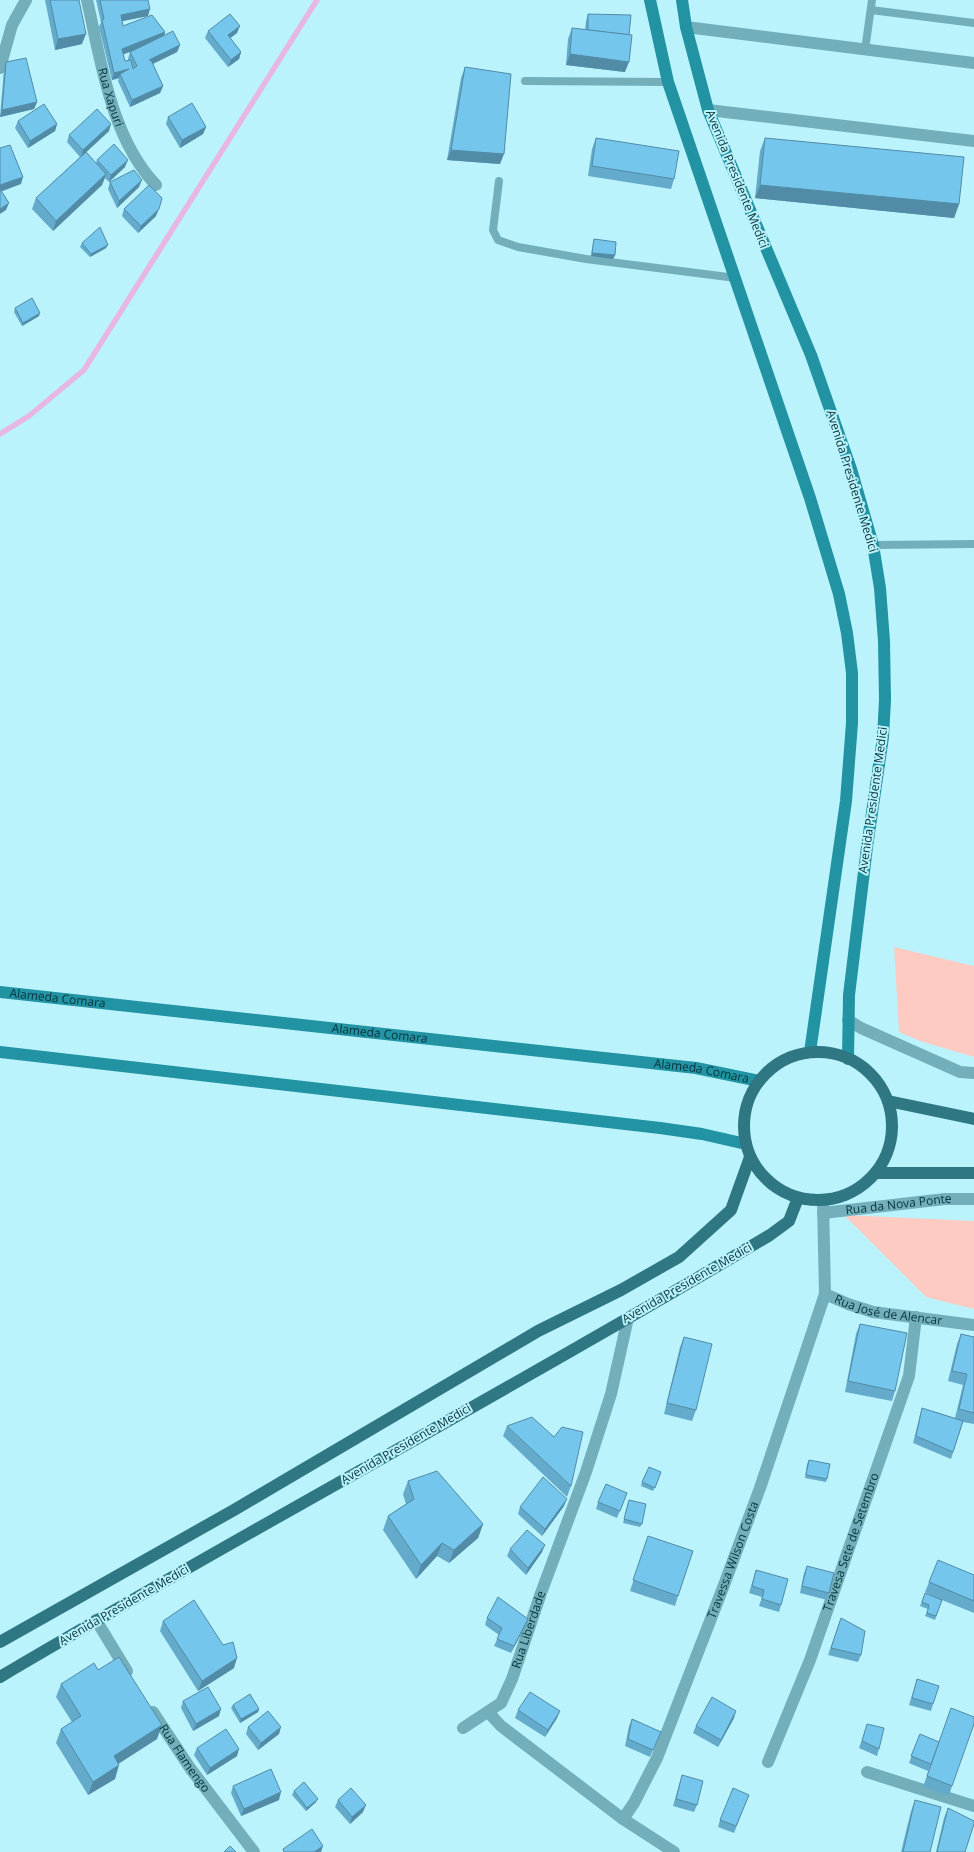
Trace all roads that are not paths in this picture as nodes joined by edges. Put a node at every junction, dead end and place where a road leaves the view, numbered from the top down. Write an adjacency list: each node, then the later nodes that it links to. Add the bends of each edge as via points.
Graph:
1 (26, 0): 11 (street, via 12,25)
2 (87, 0): 17 (street, Rua Xapuri, via 109,96 135,159)
3 (650, 0): 13 (street)
4 (682, 0): 8 (street, Avenida Presidente Medici)
5 (872, 0): 6 (lane)
6 (871, 10): 7 (lane); 9 (lane)
7 (974, 23)
8 (686, 27): 9 (street); 14 (street, Avenida Presidente Medici)
9 (865, 50): 10 (street)
10 (974, 63)
11 (0, 68)
12 (525, 81): 13 (lane)
13 (668, 82): 18 (street)
14 (708, 110): 15 (street); 20 (street, Avenida Presidente Medici, via 811,355)
15 (974, 141)
16 (499, 182): 18 (lane, via 493,230 498,240 518,247 586,259)
17 (156, 185)
18 (736, 278): 24 (street, via 824,542 839,594 852,673 852,723 846,801)
19 (974, 544): 20 (lane)
20 (873, 545): 22 (street, Avenida Presidente Medici, via 880,588 884,641 884,737 867,847)
21 (0, 992): 27 (street, Alameda Comara, via 696,1068)
22 (848, 1020): 25 (street, Avenida Presidente Medici); 26 (street, via 960,1072)
23 (0, 1052): 30 (street, via 660,1128)
24 (810, 1052): 25 (main road, via 830,1053); 27 (main road, via 792,1056 773,1067)
25 (848, 1059): 28 (main road, via 865,1069)
26 (974, 1073)
27 (759, 1081): 30 (main road, via 749,1100 744,1122)
28 (888, 1101): 29 (main road); 32 (main road, via 892,1126 888,1151)
29 (974, 1120)
30 (746, 1144): 31 (main road)
31 (750, 1157): 34 (main road, via 774,1186); 42 (main road, via 732,1210 679,1257 538,1332 234,1510)
32 (876, 1173): 33 (main road); 36 (main road, via 857,1190)
33 (974, 1173)
34 (798, 1198): 36 (main road); 39 (main road, Avenida Presidente Medici, via 789,1221 770,1235)
35 (974, 1199): 36 (street, Rua da Nova Ponte)
36 (823, 1207): 37 (street, Rua José de Alencar)
37 (825, 1294): 38 (street, Rua José de Alencar, via 873,1312); 51 (street, Travessa Wilson Costa, via 760,1488 724,1585 657,1758)
38 (916, 1317): 40 (street, Rua José de Alencar); 48 (street, Travesa Sete de Setembro, via 909,1376 810,1660)
39 (628, 1318): 41 (main road, Avenida Presidente Medici); 46 (street, Rua Liberdade, via 611,1394 586,1472 512,1679 501,1703)
40 (974, 1325)
41 (96, 1620): 43 (main road, Avenida Presidente Medici); 44 (street)
42 (0, 1642)
43 (0, 1677)
44 (134, 1684)
45 (147, 1703): 52 (street, Rua Flamengo, via 190,1768)
46 (489, 1712): 47 (street, Rua Liberdade); 51 (street, via 501,1726)
47 (464, 1728)
48 (768, 1762)
49 (867, 1772): 50 (street)
50 (974, 1806)
51 (623, 1819): 53 (street)
52 (254, 1852)
53 (674, 1852)

